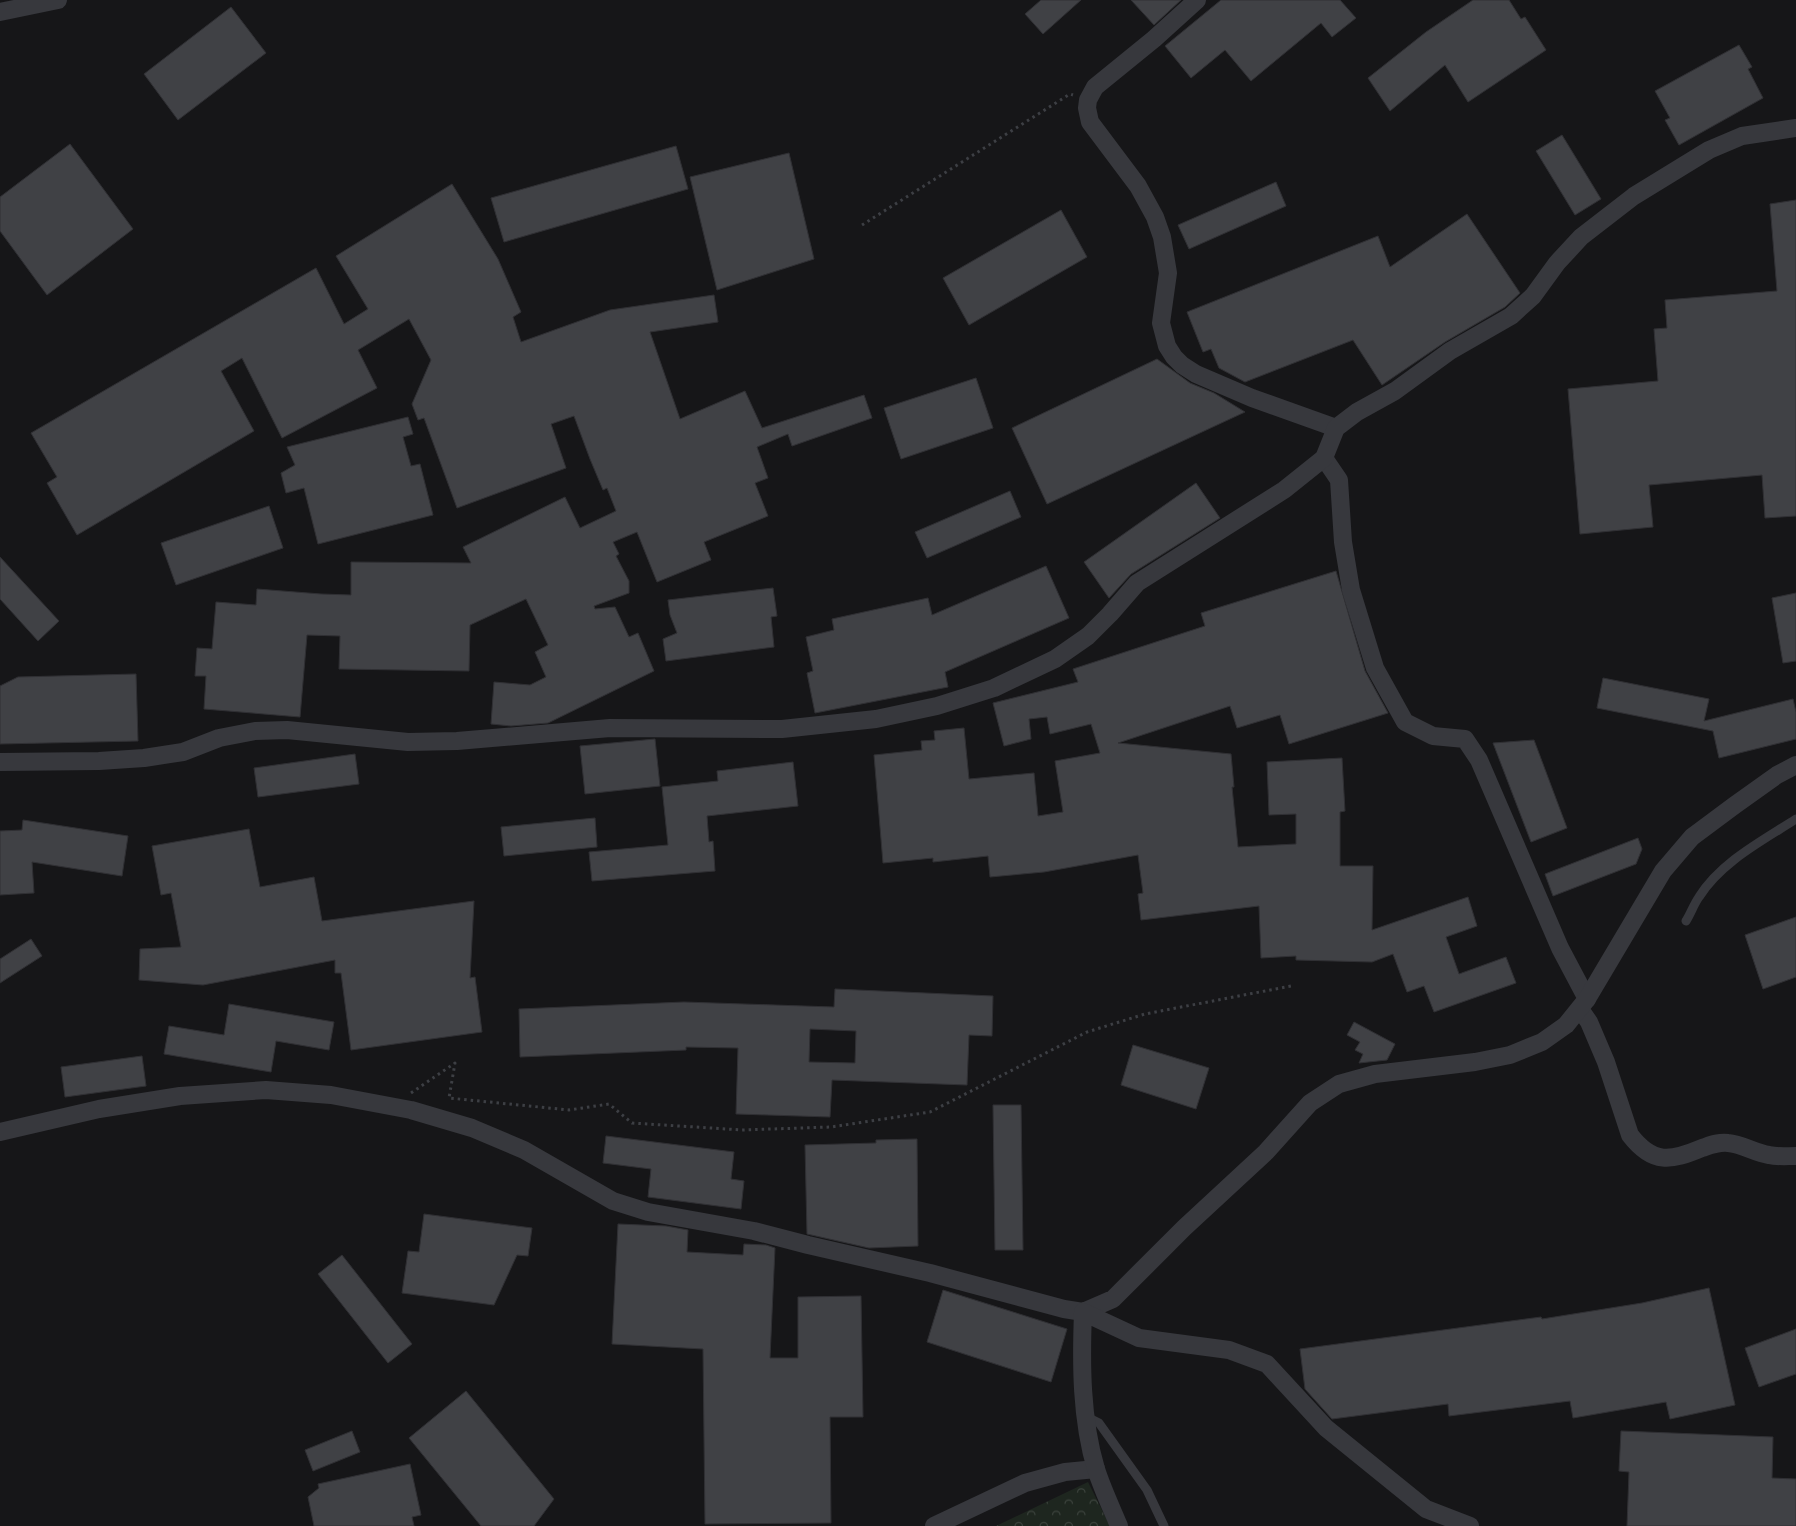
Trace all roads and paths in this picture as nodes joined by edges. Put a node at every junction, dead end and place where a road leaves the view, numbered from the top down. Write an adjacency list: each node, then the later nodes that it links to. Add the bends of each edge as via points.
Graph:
1 (58, 0): 3 (street)
2 (1197, 0): 4 (street, via 1096,87)
3 (0, 12)
4 (1088, 100): 6 (path, via 1070,94); 7 (street, via 1090,122 1147,200 1162,237 1168,274 1160,323 1162,335 1174,357 1196,374)
5 (1796, 128): 7 (street, via 1742,136 1708,150 1634,196 1581,237 1533,296 1511,316 1450,351)
6 (862, 225)
7 (1336, 428): 8 (street)
8 (1324, 458): 9 (street, via 1284,490 1137,583 1088,636 1055,659 994,688 937,706 876,719 782,729 610,728 457,741 408,742 287,730 256,731 219,738 183,752 144,758); 14 (street, via 1339,480 1343,542 1351,590 1375,668 1405,722 1433,736 1465,739 1479,760)
9 (0, 762)
10 (1796, 765): 14 (street, via 1735,804 1692,837 1663,871)
11 (1796, 820): 12 (lane, via 1740,855 1724,869 1699,897)
12 (1686, 921)
13 (1291, 986): 15 (path, via 1145,1014 1087,1032 930,1112 831,1127 742,1130 632,1123 609,1104 569,1110 449,1098 455,1063)
14 (1584, 1004): 17 (street, via 1630,1135 1647,1152 1678,1158 1722,1142 1770,1156); 18 (street, via 1566,1025 1542,1042 1510,1054 1475,1062 1375,1074 1339,1084 1310,1103 1266,1152 1113,1299)
15 (392, 1106): 16 (street, via 331,1095 266,1090 180,1096 99,1109); 18 (street, via 472,1128 524,1150 613,1201 648,1212 754,1231)
16 (0, 1132)
17 (1796, 1156)
18 (1083, 1312): 19 (street, via 1081,1368); 24 (street, via 1139,1338 1229,1350 1267,1364 1326,1428 1426,1509)
19 (1086, 1418): 20 (street); 23 (lane, via 1100,1423 1147,1490)
20 (1096, 1469): 21 (street, via 1065,1472 1025,1483); 22 (street)
21 (934, 1526)
22 (1119, 1526)
23 (1164, 1526)
24 (1470, 1526)

